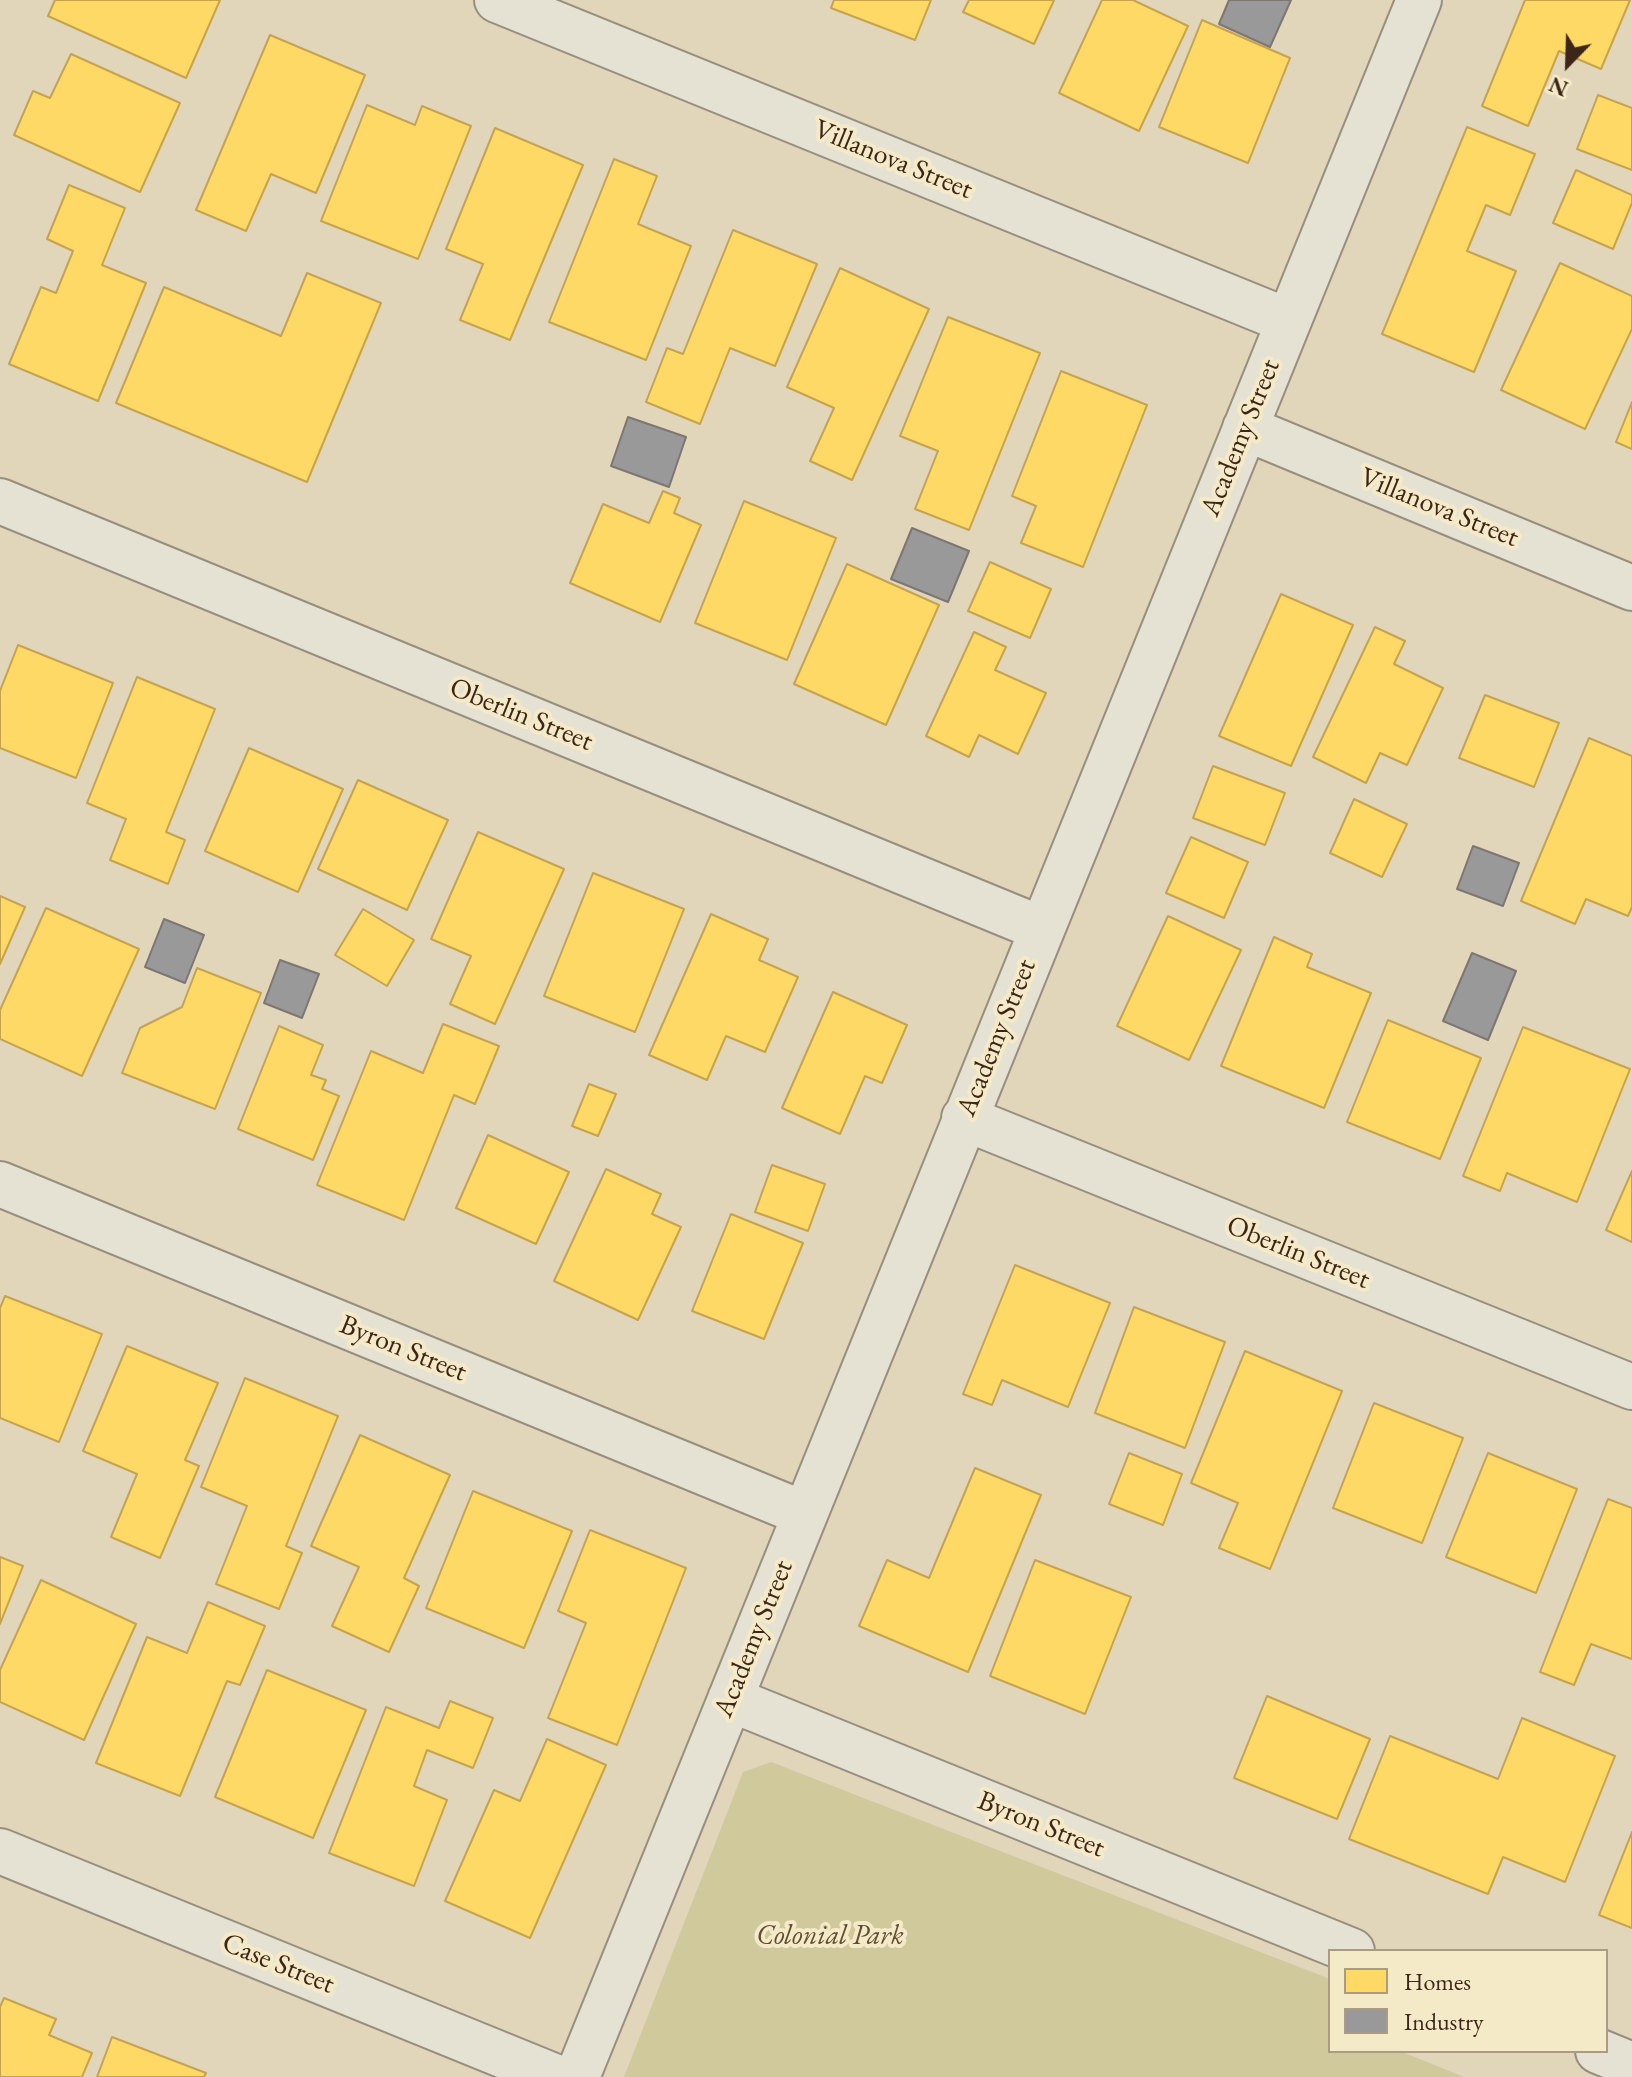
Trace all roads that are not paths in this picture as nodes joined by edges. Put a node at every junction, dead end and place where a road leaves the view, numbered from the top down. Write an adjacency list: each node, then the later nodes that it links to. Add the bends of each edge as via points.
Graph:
1 (497, 0): 3 (street, Villanova Street)
2 (1419, 0): 3 (street, Academy Street)
3 (1288, 321): 4 (street, Academy Street)
4 (1245, 428): 6 (street, Villanova Street); 7 (street, Academy Street)
5 (0, 501): 7 (street, Oberlin Street)
6 (1632, 588)
7 (1042, 929): 8 (street, Academy Street)
8 (964, 1118): 10 (street, Oberlin Street); 11 (street, Academy Street)
9 (0, 1184): 11 (street, Byron Street)
10 (1632, 1387)
11 (805, 1514): 12 (street, Academy Street)
12 (730, 1699): 14 (street, Byron Street); 18 (street, Academy Street)
13 (0, 1851): 17 (street, Case Street)
14 (1347, 1949)
15 (1603, 2053): 16 (street)
16 (1632, 2065)
17 (556, 2077)
18 (577, 2077)

